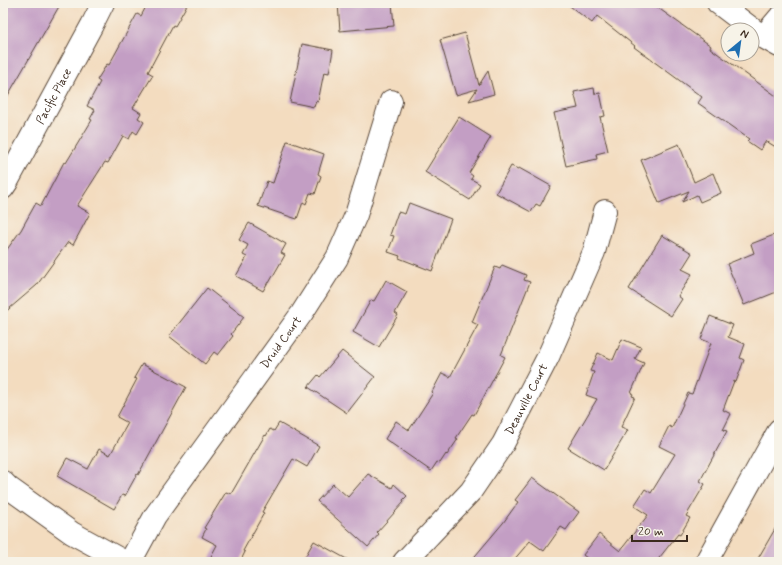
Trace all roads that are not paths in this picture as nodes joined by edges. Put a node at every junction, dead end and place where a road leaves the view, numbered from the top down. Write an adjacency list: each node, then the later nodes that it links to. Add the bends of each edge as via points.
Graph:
1 (103, 3): 6 (street, Pacific Place)
2 (718, 3): 4 (street)
3 (779, 18): 4 (street)
4 (771, 41)
5 (391, 101): 11 (street, Druid Court, via 356,215 337,258 302,313 155,516)
6 (3, 188)
7 (605, 211): 12 (street, Deauville Court, via 594,252 552,350 503,444 471,491)
8 (779, 430): 13 (street)
9 (3, 482): 10 (street, via 72,533)
10 (125, 562)
11 (130, 562)
12 (404, 562)
13 (706, 562)

